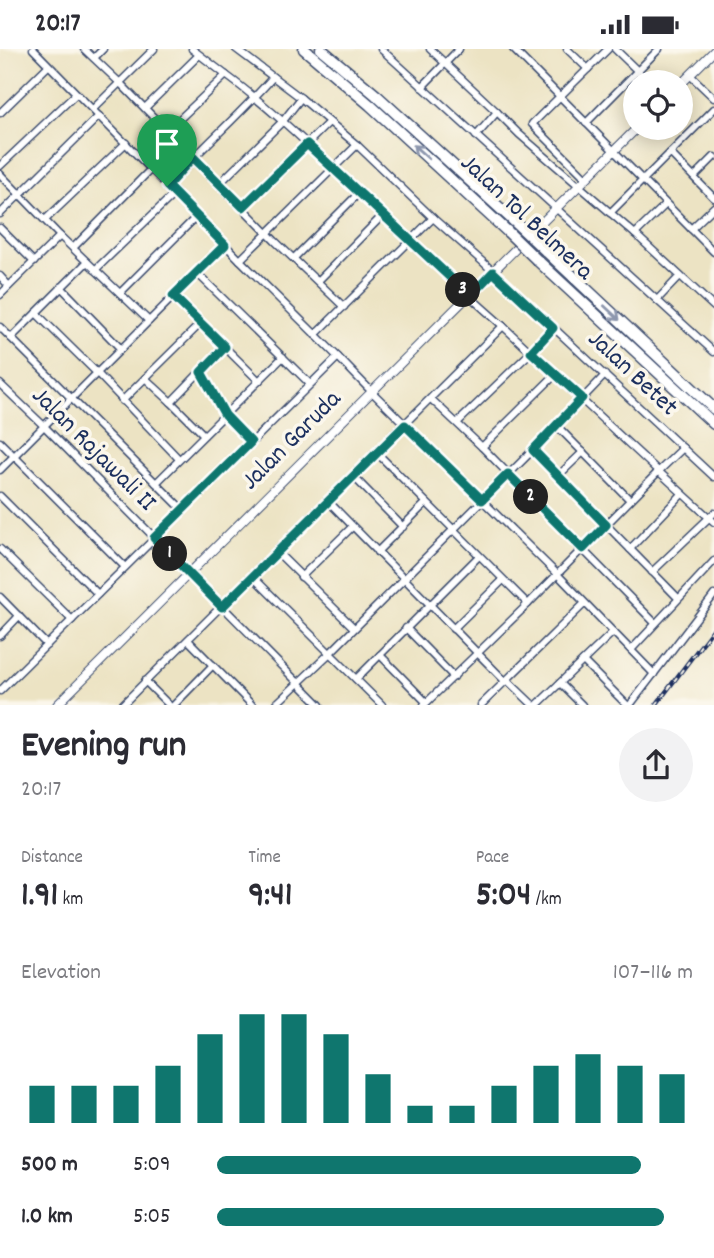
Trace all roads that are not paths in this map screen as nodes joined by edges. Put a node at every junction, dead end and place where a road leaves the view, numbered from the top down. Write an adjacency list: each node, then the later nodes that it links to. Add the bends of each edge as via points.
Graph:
1 (33, 49): 21 (street)
2 (85, 49): 19 (street)
3 (103, 49): 19 (street)
4 (154, 49): 29 (street)
5 (192, 49): 18 (street)
6 (236, 49): 27 (street, Jalan Betet)
7 (304, 49): 89 (highway, Jalan Tol Belmera, one-way to 7, bridge, via 508,232)
8 (321, 49): 89 (highway, Jalan Tol Belmera, bridge, via 514,221)
9 (382, 49): 31 (street)
10 (430, 49): 20 (street)
11 (459, 49): 20 (street)
12 (513, 49): 34 (street)
13 (567, 49): 22 (street)
14 (608, 49): 22 (street)
15 (615, 49): 23 (street)
16 (659, 49): 24 (street)
17 (714, 51): 25 (street)
18 (199, 55): 26 (street); 37 (street)
19 (94, 58): 29 (street)
20 (444, 64): 31 (street); 40 (street)
21 (48, 66): 32 (street); 41 (street)
22 (588, 69): 34 (street)
23 (636, 70)
24 (638, 70)
25 (693, 72)
26 (226, 75): 33 (street); 46 (street)
27 (273, 77): 33 (street); 35 (street, Jalan Betet)
28 (693, 78): 36 (street)
29 (120, 83): 37 (street); 38 (street)
30 (623, 85): 45 (street)
31 (422, 87): 47 (street)
32 (76, 94): 38 (street); 56 (street)
33 (256, 97): 43 (street); 54 (street)
34 (561, 97): 45 (street); 61 (street, via 532,125)
35 (301, 98): 43 (street); 44 (street, Jalan Betet)
36 (714, 99)
37 (145, 108): 46 (street)
38 (93, 109): 42 (street)
39 (714, 109): 53 (street)
40 (497, 112): 47 (street); 65 (street)
41 (0, 113)
42 (99, 116): 49 (street); 68 (street)
43 (283, 121): 50 (street); 63 (street)
44 (330, 122): 50 (street); 51 (street, Jalan Betet)
45 (586, 123): 52 (street)
46 (167, 131): 54 (street)
47 (475, 137): 73 (street)
48 (624, 140): 52 (street, Jalan Garuda)
49 (126, 143): 58 (street); 79 (street)
50 (307, 144): 57 (street); 71 (street)
51 (357, 145): 57 (street); 78 (street, Jalan Betet)
52 (613, 151): 61 (street, Jalan Garuda); 62 (street)
53 (670, 153): 60 (street); 62 (street)
54 (193, 157): 63 (street); 64 (street)
55 (714, 157): 60 (street)
56 (0, 166)
57 (333, 168): 67 (street); 82 (street)
58 (151, 169): 64 (street); 87 (street)
59 (0, 174): 68 (street)
60 (694, 177): 69 (street)
61 (586, 179): 65 (street, Jalan Garuda)
62 (643, 180): 70 (street); 74 (street)
63 (220, 183): 71 (street)
64 (167, 186): 66 (street)
65 (578, 186): 73 (street, Jalan Garuda); 74 (street)
66 (174, 193): 77 (street); 94 (street)
67 (359, 193): 76 (street); 90 (street)
68 (20, 195): 75 (street); 79 (street)
69 (714, 198)
70 (666, 204): 81 (street); 83 (street)
71 (243, 207): 82 (street)
72 (714, 207): 81 (street)
73 (557, 208): 95 (street, Jalan Garuda); 106 (street)
74 (610, 213): 83 (street)
75 (0, 214)
76 (383, 215): 85 (street); 99 (street)
77 (197, 216): 86 (street); 102 (street)
78 (433, 218): 85 (street); 95 (street, Jalan Betet)
79 (45, 220): 84 (street)
80 (0, 228): 92 (street)
81 (691, 229): 88 (street)
82 (268, 233): 90 (street); 91 (street)
83 (635, 234): 97 (street)
84 (60, 236): 87 (street); 92 (street)
85 (411, 242): 105 (street); 108 (street)
86 (225, 245): 91 (street); 96 (street)
87 (73, 248): 93 (street)
88 (714, 252)
89 (541, 255): 137 (highway, Jalan Tol Belmera, one-way to 137); 140 (highway, Jalan Tol Belmera)
90 (294, 258): 99 (street)
91 (240, 260): 115 (street)
92 (34, 262): 100 (street)
93 (87, 262): 94 (street); 101 (street)
94 (95, 270): 102 (street)
95 (493, 272): 105 (street, Jalan Garuda); 114 (street, Jalan Betet)
96 (197, 273): 104 (street); 121 (street)
97 (680, 276): 106 (street); 107 (street)
98 (0, 277): 100 (street)
99 (318, 281): 108 (street)
100 (9, 286): 103 (street)
101 (61, 287): 109 (street); 118 (street)
102 (120, 293): 110 (street)
103 (0, 295)
104 (173, 296): 110 (street); 111 (street)
105 (470, 296): 113 (street); 131 (street, Jalan Garuda)
106 (657, 300): 120 (street)
107 (713, 305)
108 (344, 307): 115 (street)
109 (36, 313): 116 (street); 124 (street)
110 (149, 321): 118 (street)
111 (201, 323): 117 (street); 127 (street)
112 (0, 327): 116 (street)
113 (503, 327): 119 (street); 134 (street)
114 (553, 328): 119 (street); 126 (street, Jalan Betet)
115 (315, 335): 122 (street)
116 (11, 338): 132 (street)
117 (225, 347): 123 (street); 128 (street)
118 (121, 349): 124 (street)
119 (531, 352): 125 (street); 139 (street)
120 (714, 352)
121 (283, 357): 128 (street); 130 (street)
122 (338, 357): 130 (street); 131 (street)
123 (201, 372): 136 (street); 138 (street)
124 (97, 373): 132 (street); 135 (street)
125 (556, 375): 133 (street); 147 (street)
126 (605, 375): 133 (street); 148 (street, Jalan Betet)
127 (145, 378): 135 (street); 136 (street)
128 (259, 381): 138 (street)
129 (0, 384): 143 (street, Jalan Rajawali II)
130 (310, 384): 146 (street)
131 (372, 392): 141 (street); 183 (street, Jalan Garuda)
132 (72, 398): 143 (street); 160 (street)
133 (582, 398): 142 (street); 155 (street)
134 (431, 399): 139 (street); 141 (street)
135 (122, 401): 153 (street)
136 (171, 402): 144 (street)
137 (714, 409)
138 (225, 415): 144 (street); 146 (street)
139 (457, 423): 147 (street)
140 (714, 424)
141 (405, 425): 151 (street); 163 (street)
142 (556, 425): 149 (street); 150 (street)
143 (44, 426): 152 (street); 173 (street, Jalan Rajawali II)
144 (204, 435): 153 (street)
145 (0, 442): 152 (street)
146 (251, 442): 167 (street)
147 (482, 447): 156 (street)
148 (683, 448): 155 (street); 159 (street, Jalan Betet)
149 (533, 450): 156 (street); 158 (street)
150 (583, 452): 158 (street); 164 (street)
151 (377, 453): 157 (street); 166 (street)
152 (14, 456): 154 (street); 181 (street)
153 (179, 459): 160 (street)
154 (0, 470)
155 (659, 471): 161 (street); 164 (street)
156 (508, 474): 163 (street); 175 (street)
157 (353, 476): 165 (street); 171 (street)
158 (558, 476): 169 (street)
159 (714, 477)
160 (156, 483): 167 (street)
161 (682, 494): 168 (street); 176 (street)
162 (0, 496): 189 (street)
163 (482, 500): 172 (street); 184 (street)
164 (631, 500): 169 (street)
165 (328, 501): 170 (street); 177 (street)
166 (426, 503): 171 (street); 172 (street)
167 (183, 510): 173 (street)
168 (713, 518): 182 (street)
169 (606, 525): 175 (street); 176 (street)
170 (352, 527): 178 (street); 186 (street)
171 (403, 527): 178 (street)
172 (452, 530): 179 (street); 187 (street)
173 (154, 538): 181 (street); 183 (street, Jalan Rajawali II)
174 (0, 549): 198 (street)
175 (583, 549): 184 (street); 199 (street)
176 (630, 549): 182 (street)
177 (277, 552): 185 (street); 186 (street)
178 (377, 552): 187 (street)
179 (479, 557): 188 (street); 193 (street)
180 (714, 561): 192 (street)
181 (125, 567): 189 (street)
182 (652, 572): 192 (street)
183 (188, 573): 196 (street, Jalan Rajawali II); 222 (street, Jalan Garuda)
184 (558, 575): 194 (street); 195 (street)
185 (252, 576): 196 (street); 208 (street)
186 (301, 577): 200 (street)
187 (403, 578): 193 (street); 200 (street)
188 (503, 580): 194 (street); 202 (street)
189 (98, 594): 198 (street)
190 (714, 595): 213 (street)
191 (0, 597): 197 (street)
192 (678, 597): 199 (street)
193 (429, 604): 201 (street); 202 (street)
194 (528, 604): 209 (street)
195 (584, 604): 203 (street); 216 (street)
196 (222, 607): 205 (street); 218 (street, Jalan Rajawali II)
197 (19, 616): 204 (street); 206 (street)
198 (72, 620): 206 (street)
199 (655, 623): 207 (street)
200 (354, 628): 208 (street)
201 (406, 628): 210 (street); 214 (street)
202 (453, 629): 209 (street)
203 (612, 632): 207 (street); 211 (street)
204 (0, 636)
205 (188, 640): 212 (street); 217 (street)
206 (47, 645): 220 (street)
207 (631, 650): 213 (street)
208 (330, 653): 215 (street); 218 (street)
209 (478, 654): 214 (street); 216 (street)
210 (380, 655): 215 (street); 221 (street)
211 (583, 661): 219 (street); 232 (street)
212 (213, 665): 224 (street); 225 (street)
213 (654, 674): 232 (street)
214 (454, 677): 221 (street)
215 (356, 678): 228 (street)
216 (506, 680): 229 (street); 230 (street)
217 (145, 681): 223 (street); 224 (street)
218 (298, 683): 226 (street); 227 (street, Jalan Rajawali II)
219 (560, 683): 230 (street); 231 (street)
220 (0, 691)
221 (425, 704)
222 (57, 705)
223 (122, 705)
224 (171, 705)
225 (252, 705)
226 (275, 705)
227 (320, 705)
228 (382, 705)
229 (481, 705)
230 (535, 705)
231 (582, 705)
232 (629, 705)

